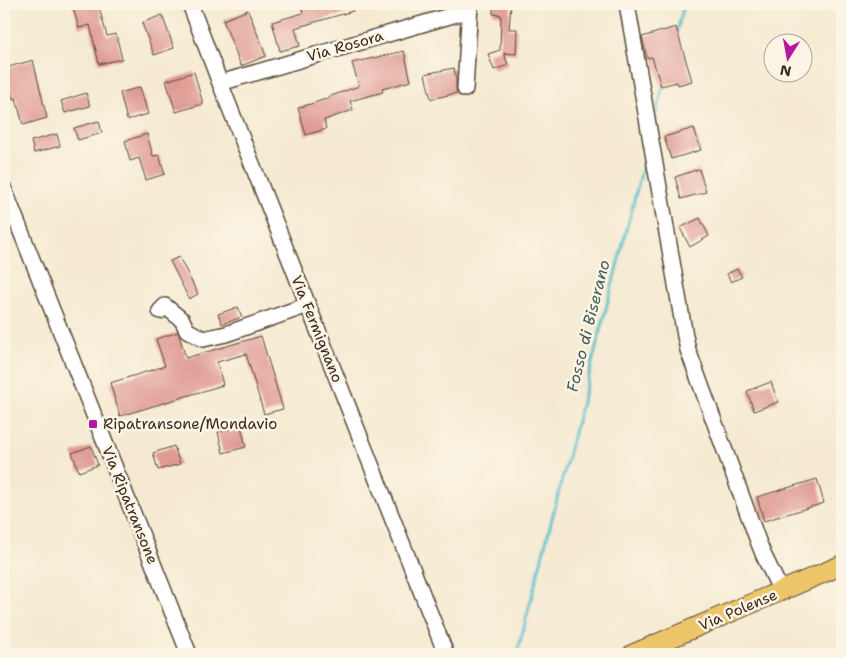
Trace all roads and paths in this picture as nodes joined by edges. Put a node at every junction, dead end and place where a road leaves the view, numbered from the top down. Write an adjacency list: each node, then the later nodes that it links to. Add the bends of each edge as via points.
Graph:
1 (190, 4): 4 (street, Via Fermignano)
2 (627, 4): 10 (street, via 688,350 758,541)
3 (470, 7): 4 (street, Via Rosora); 5 (street)
4 (220, 83): 7 (street, Via Fermignano)
5 (465, 89)
6 (4, 189): 11 (street, Via Ripatransone)
7 (308, 305): 8 (street, via 203,339 187,330 182,320 165,306); 12 (street, Via Fermignano)
8 (160, 311)
9 (842, 565): 10 (main road, Via Polense)
10 (781, 591): 13 (main road, Via Polense)
11 (190, 654)
12 (446, 654)
13 (633, 654)

